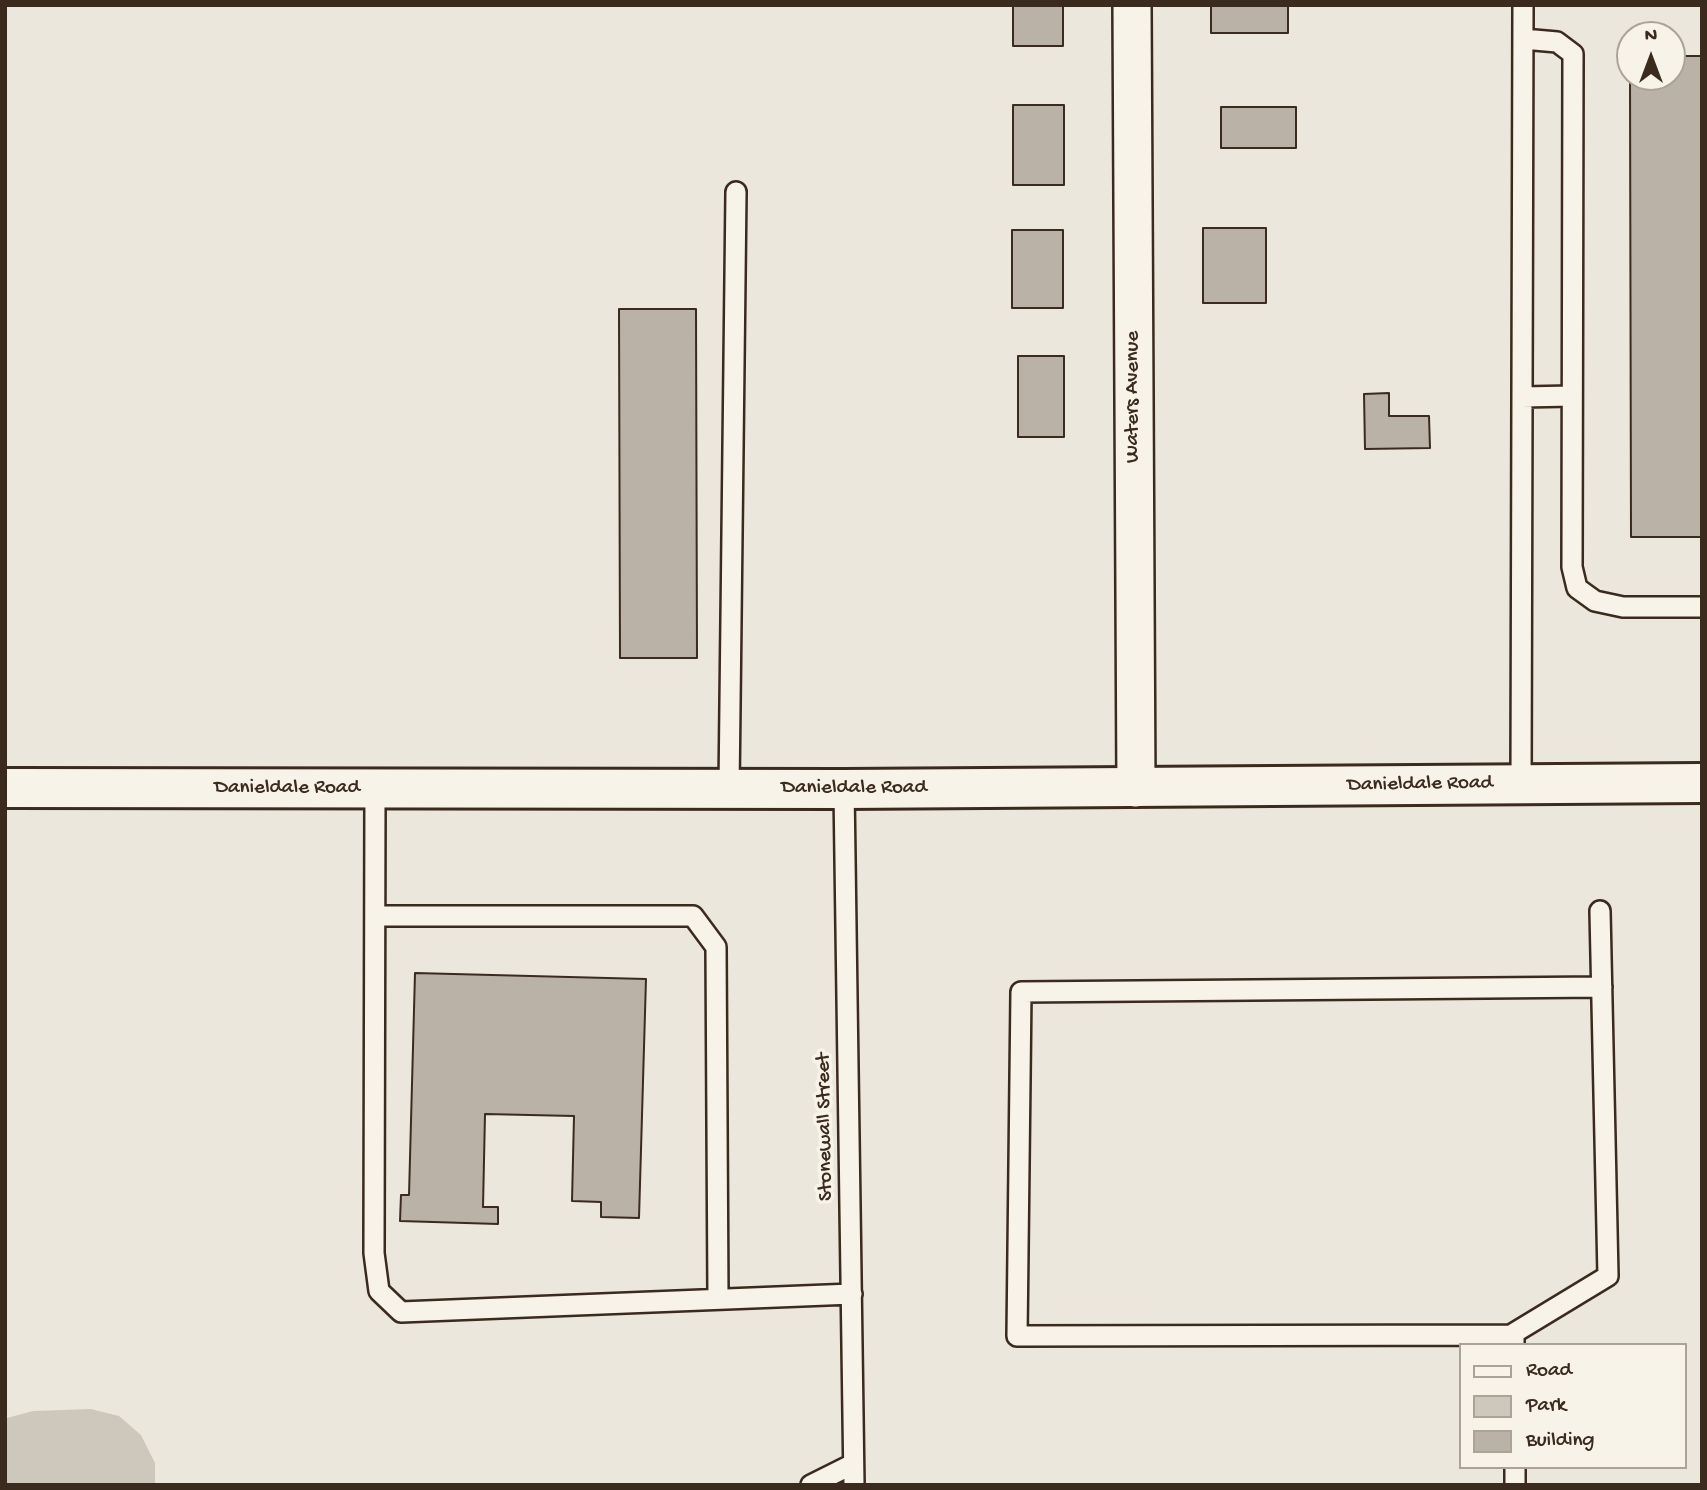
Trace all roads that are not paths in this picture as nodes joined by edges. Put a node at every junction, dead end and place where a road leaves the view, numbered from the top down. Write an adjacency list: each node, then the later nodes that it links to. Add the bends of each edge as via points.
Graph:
1 (1132, 5): 10 (street, Waters Avenue)
2 (1523, 5): 3 (lane)
3 (1523, 39): 5 (lane, via 1557,42 1573,54); 6 (lane)
4 (736, 192): 13 (lane)
5 (1572, 396): 6 (lane); 7 (lane, via 1572,568 1577,588 1595,601 1623,607)
6 (1522, 397): 8 (lane)
7 (1702, 607)
8 (1521, 783): 9 (street, Danieldale Road); 10 (street, Danieldale Road)
9 (1702, 783)
10 (1136, 788): 14 (street, Danieldale Road)
11 (5, 789): 12 (street, Danieldale Road)
12 (375, 789): 13 (street, Danieldale Road); 16 (lane)
13 (729, 789): 14 (street, Danieldale Road)
14 (844, 789): 18 (lane, Stonewall Street)
15 (1600, 911): 17 (lane)
16 (375, 916): 19 (lane, via 693,916 716,947); 19 (lane, via 374,1253 379,1291 401,1312)
17 (1602, 987): 20 (lane, via 1608,1276); 20 (lane, via 1021,992 1017,1336)
18 (852, 1294): 19 (lane); 21 (lane, Stonewall Street)
19 (718, 1299)
20 (1514, 1340)
21 (853, 1464): 22 (lane); 23 (lane, Stonewall Street)
22 (810, 1485)
23 (854, 1485)

